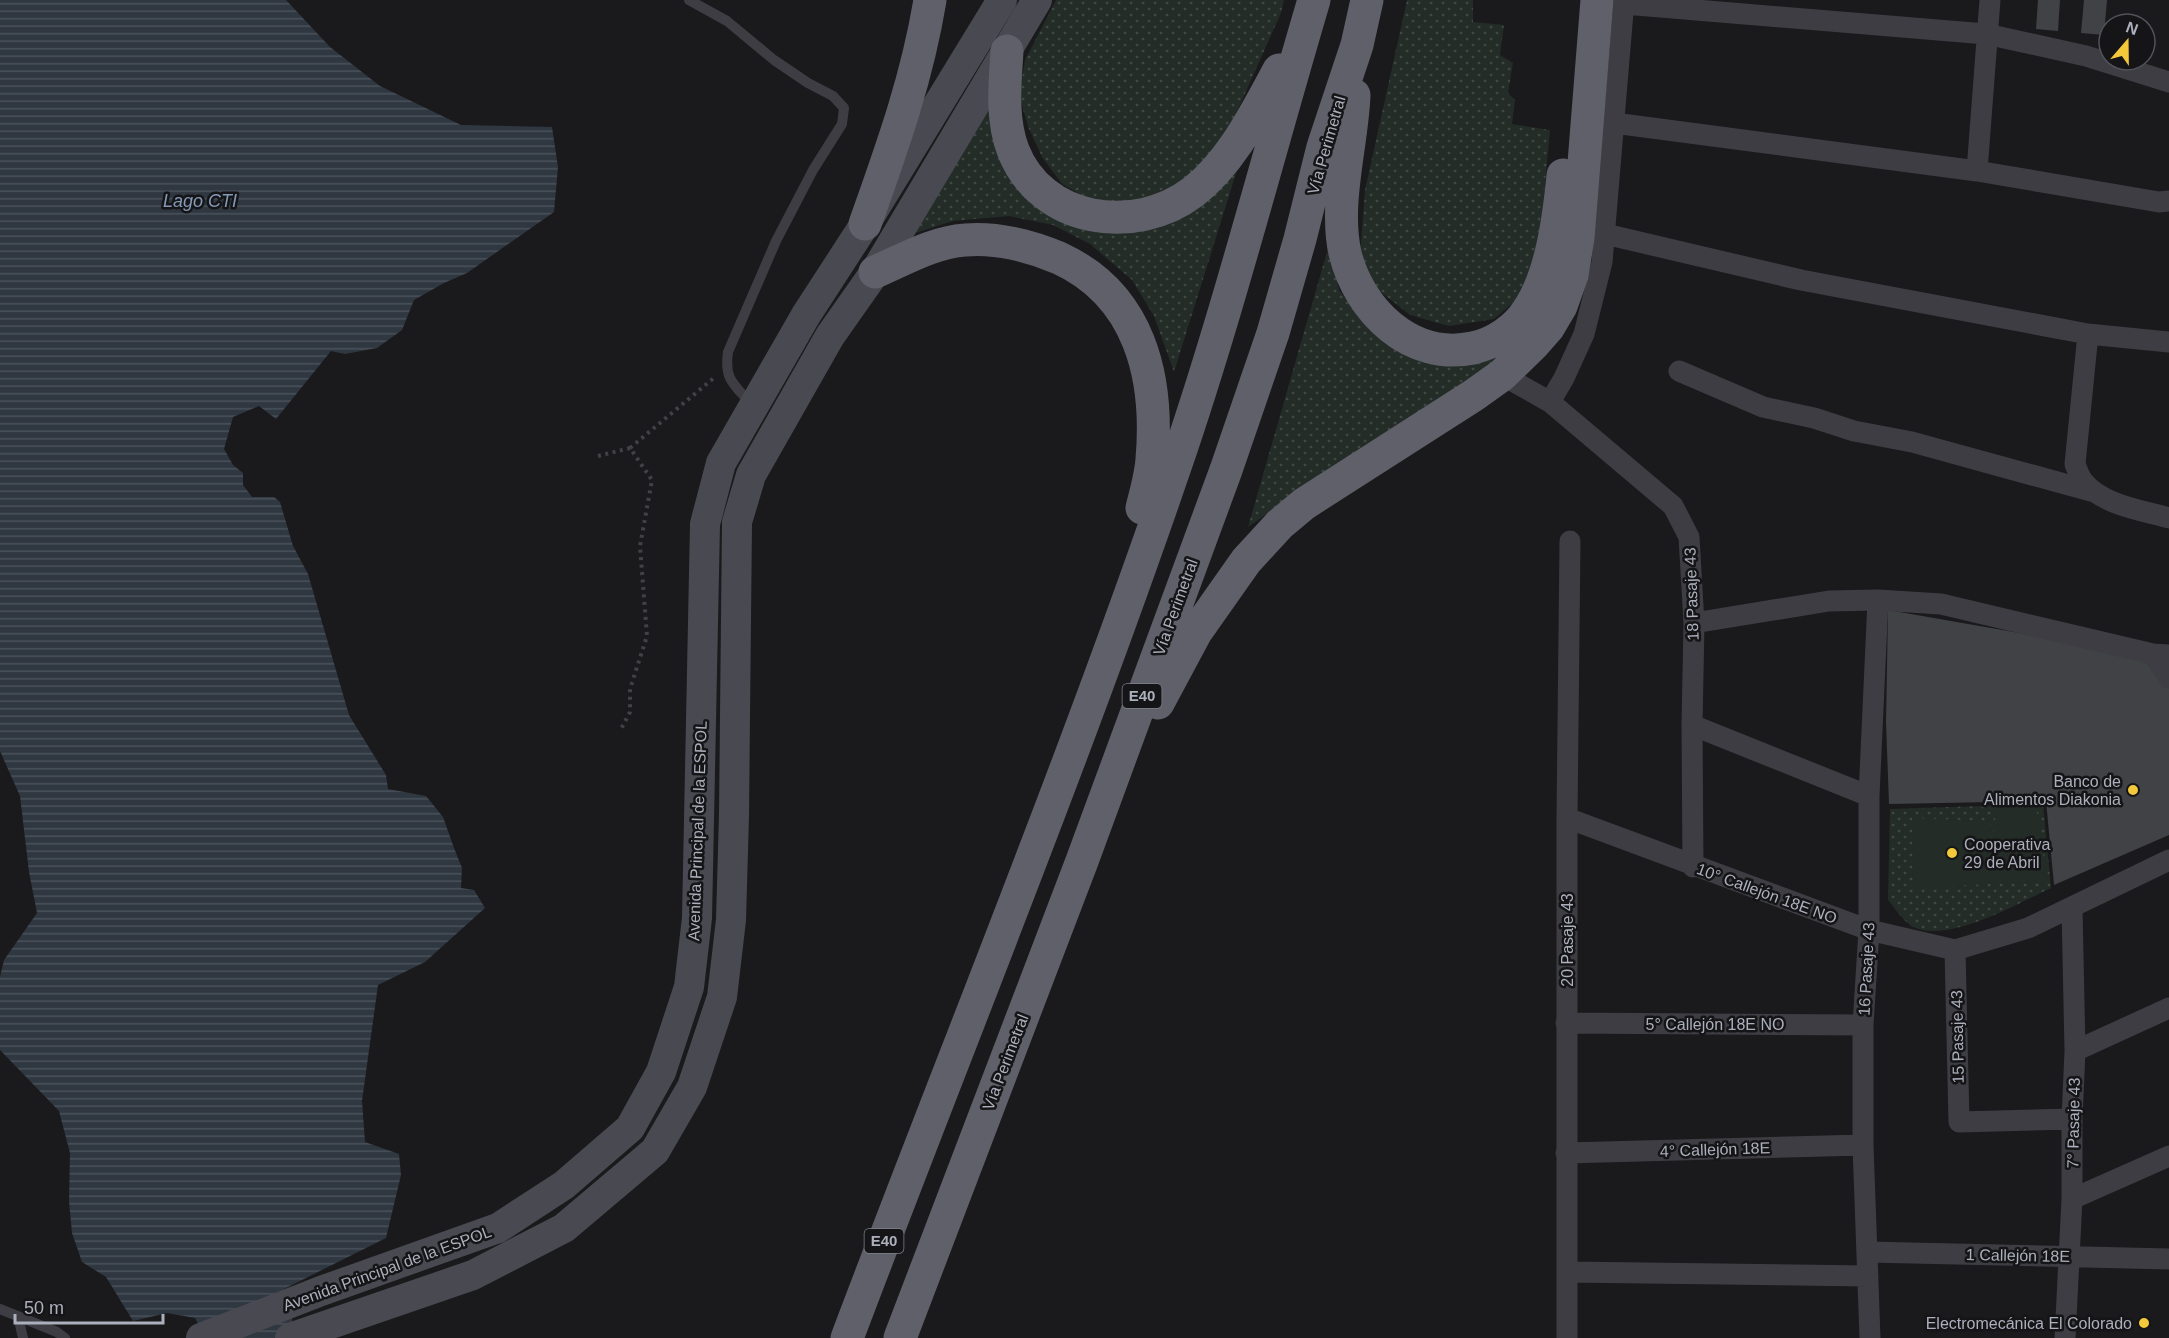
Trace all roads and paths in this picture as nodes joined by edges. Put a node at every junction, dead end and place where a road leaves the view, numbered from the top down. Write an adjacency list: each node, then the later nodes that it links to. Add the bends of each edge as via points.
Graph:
1 (689, 0): 25 (lane, via 727,21 774,60 833,96 844,108 842,124 776,241 728,352)
2 (930, 0): 18 (highway, via 912,88)
3 (1002, 0): 18 (main road, Avenida Principal de la ESPOL)
4 (1037, 0): 13 (main road, Avenida Principal de la ESPOL)
5 (1312, 0): 13 (highway, via 1279,70 1226,157 1181,200 1141,216 1096,216 1070,208 1026,175 1006,123); 38 (highway, E40, via 1221,323)
6 (1367, 0): 12 (highway, Vía Perimetral / E40)
7 (1580, 0): 12 (highway, via 1561,196 1543,282 1518,322 1494,341 1470,349 1429,347 1396,332 1366,301 1351,270 1342,210)
8 (1990, 0): 11 (street)
9 (1615, 1): 10 (street); 15 (street); 27 (highway, via 1572,275 1548,328)
10 (1723, 6): 11 (street)
11 (1986, 34): 14 (street, via 2086,56); 16 (street)
12 (1357, 45): 48 (highway, Vía Perimetral / E40, via 1323,147 1273,333)
13 (1007, 51): 20 (main road, Avenida Principal de la ESPOL)
14 (2169, 81)
15 (1614, 123): 16 (street); 19 (street)
16 (1977, 171): 17 (street)
17 (2169, 201)
18 (865, 224): 21 (main road, Avenida Principal de la ESPOL)
19 (1605, 234): 23 (street, via 1801,280); 28 (street, via 1598,284 1584,334)
20 (875, 272): 22 (main road, Avenida Principal de la ESPOL); 38 (highway, via 930,248 965,240 1016,244 1082,270 1110,293 1124,312 1147,366 1153,424 1152,461)
21 (824, 287): 22 (main road, via 830,302 840,306); 29 (main road, Avenida Principal de la ESPOL)
22 (851, 304): 30 (main road, Avenida Principal de la ESPOL)
23 (2088, 334): 24 (street); 33 (street, via 2075,464 2081,479)
24 (2169, 342)
25 (726, 368): 29 (lane, via 730,379); 31 (path)
26 (1679, 371): 33 (street, via 1763,407 1912,442)
27 (1502, 375): 28 (street, 18 Pasaje 43); 48 (highway, via 1304,504 1258,546 1184,652)
28 (1550, 402): 37 (street, 18 Pasaje 43, via 1673,506 1689,537)
29 (753, 406): 30 (main road); 44 (main road, Avenida Principal de la ESPOL, via 722,462 705,524)
30 (783, 418): 45 (main road, Avenida Principal de la ESPOL, via 751,475 737,522)
31 (630, 448): 32 (path); 42 (path, via 652,480 640,546 647,636 630,688 630,712)
32 (598, 456)
33 (2094, 492): 34 (street)
34 (2169, 518)
35 (1570, 541): 46 (street, 20 Pasaje 43)
36 (1878, 600): 37 (street, via 1829,601); 39 (street, via 1941,604); 43 (street, 16 Pasaje 43)
37 (1694, 623): 41 (street, 18 Pasaje 43)
38 (1116, 637): 73 (highway, E40)
39 (2161, 654): 40 (street)
40 (2169, 678)
41 (1692, 725): 43 (street); 49 (street, 18 Pasaje 43)
42 (620, 731)
43 (1869, 796): 51 (street, 16 Pasaje 43)
44 (698, 813): 45 (main road); 71 (main road, Avenida Principal de la ESPOL, via 697,918 689,987 661,1072 630,1128 564,1185 498,1228)
45 (734, 815): 72 (main road, Avenida Principal de la ESPOL, via 731,920 722,997 692,1087 655,1151 564,1228 473,1275)
46 (1567, 818): 49 (street, 10° Callejón 18E NO); 54 (street, 20 Pasaje 43)
47 (2169, 860): 50 (street, 10° Callejón 18E NO)
48 (1082, 861): 74 (highway, Vía Perimetral / E40)
49 (1693, 867): 51 (street, 10° Callejón 18E NO)
50 (2072, 908): 52 (street, 10° Callejón 18E NO, via 2028,928); 56 (street, 7° Pasaje 43)
51 (1869, 930): 52 (street, 10° Callejón 18E NO); 55 (street, 16 Pasaje 43)
52 (1955, 950): 57 (street, 15 Pasaje 43, via 1958,1121)
53 (2169, 1008): 56 (street)
54 (1566, 1023): 55 (street, 5° Callejón 18E NO); 59 (street, 20 Pasaje 43)
55 (1863, 1025): 58 (street, 16 Pasaje 43)
56 (2075, 1051): 57 (street, 7° Pasaje 43)
57 (2072, 1119): 61 (street, 7° Pasaje 43)
58 (1863, 1145): 59 (street, 4° Callejón 18E); 62 (street, 16 Pasaje 43)
59 (1566, 1153): 65 (street, 20 Pasaje 43)
60 (2169, 1156): 61 (street)
61 (2072, 1199): 63 (street, 7° Pasaje 43)
62 (1867, 1252): 63 (street, 1 Callejón 18E); 66 (street, 16 Pasaje 43)
63 (2068, 1257): 64 (street, 1 Callejón 18E); 77 (street, 7° Pasaje 43)
64 (2169, 1259)
65 (1567, 1272): 66 (street); 75 (street, 20 Pasaje 43)
66 (1868, 1276): 76 (street, 16 Pasaje 43)
67 (0, 1309): 68 (lane)
68 (18, 1316): 69 (lane); 70 (lane)
69 (23, 1338)
70 (65, 1338)
71 (201, 1338)
72 (290, 1338)
73 (847, 1338)
74 (900, 1338)
75 (1567, 1338)
76 (1870, 1338)
77 (2065, 1338)

